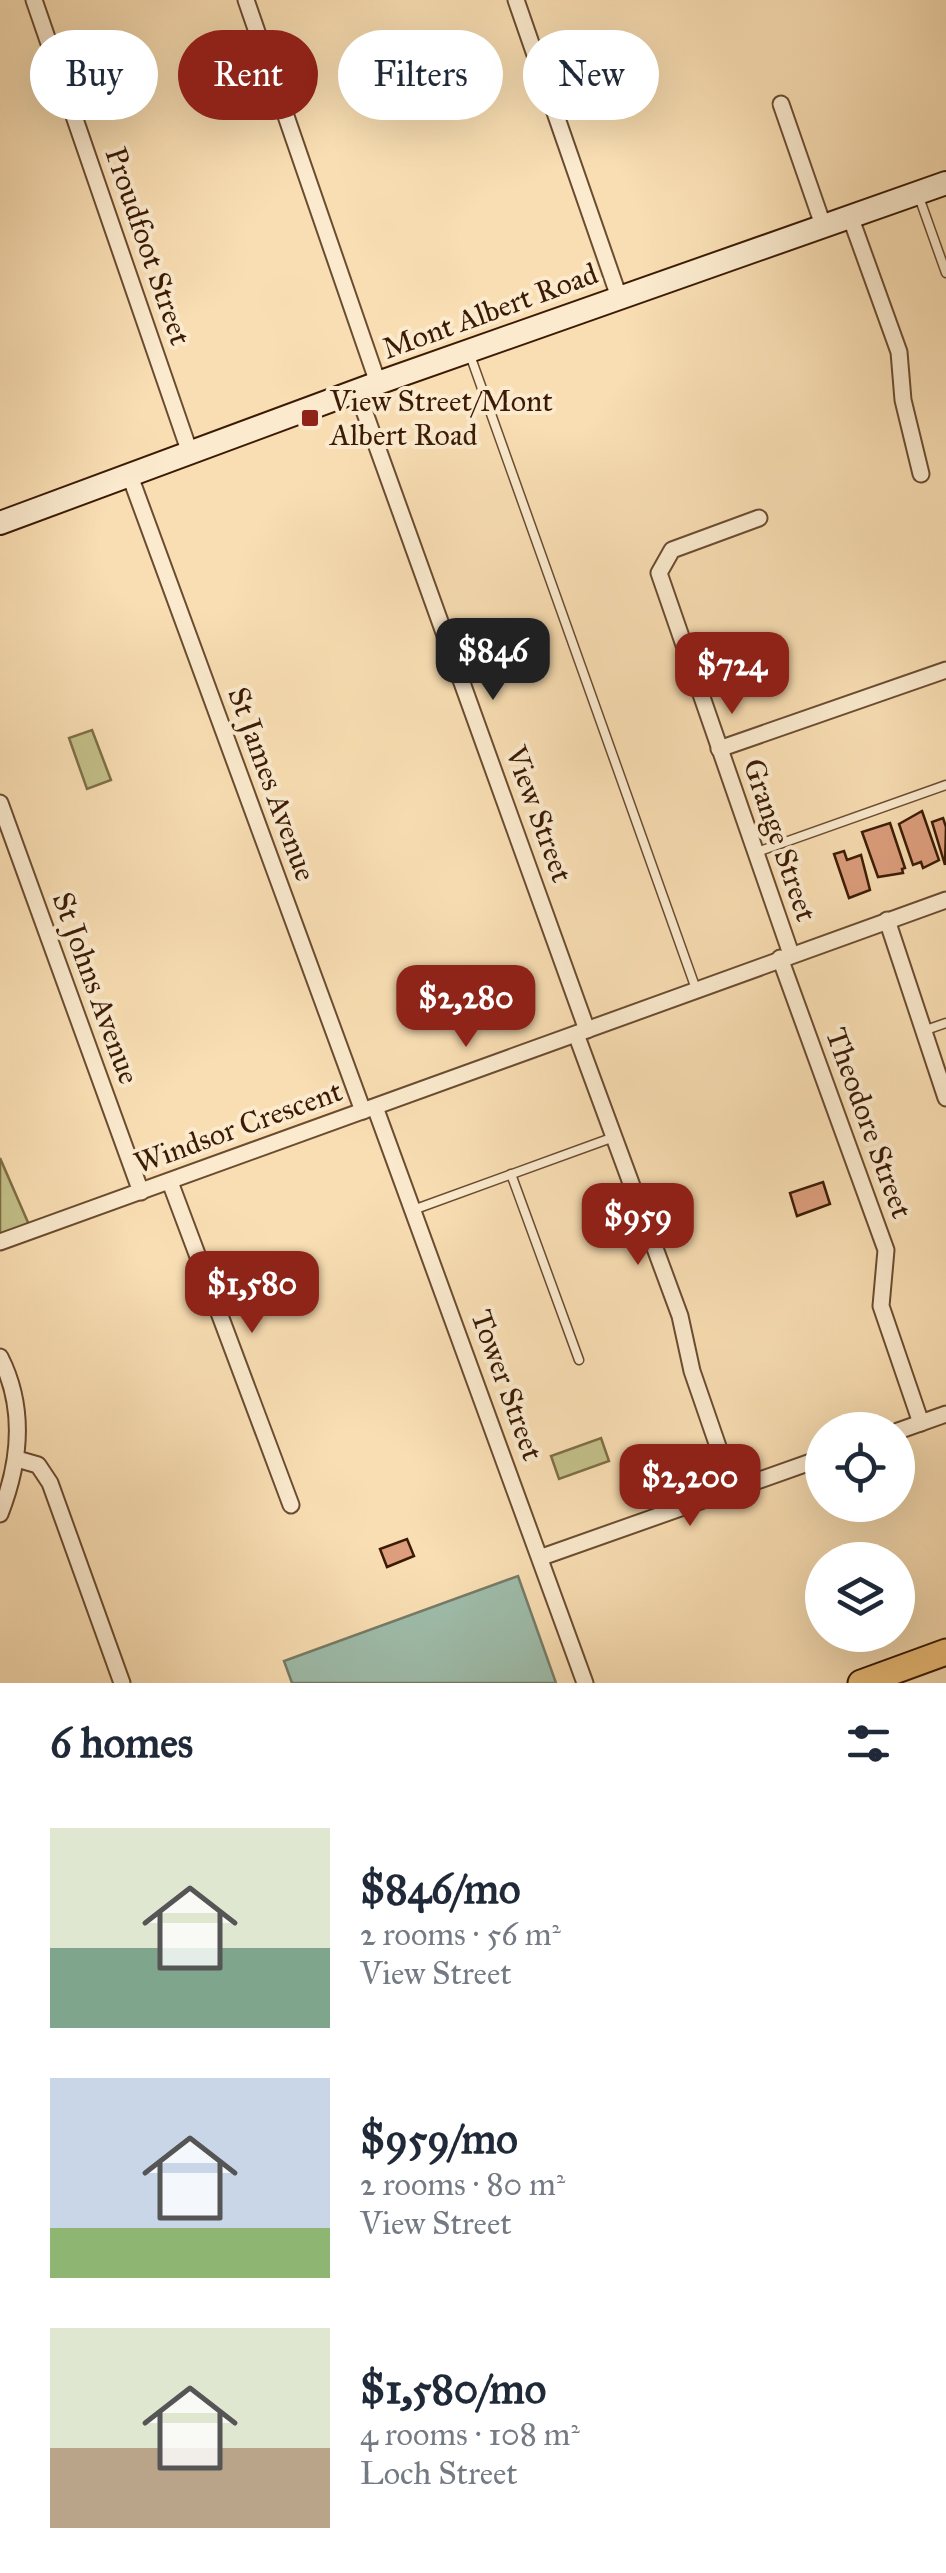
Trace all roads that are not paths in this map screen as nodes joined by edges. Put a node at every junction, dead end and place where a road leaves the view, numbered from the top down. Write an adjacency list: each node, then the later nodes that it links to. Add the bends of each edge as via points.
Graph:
1 (34, 0): 13 (street, Proudfoot Street)
2 (246, 0): 12 (street, View Street)
3 (516, 0): 10 (street)
4 (781, 104): 8 (street)
5 (946, 183): 6 (main road, Mont Albert Road)
6 (917, 193): 7 (main road, Mont Albert Road); 9 (lane)
7 (850, 216): 8 (main road, Mont Albert Road); 14 (street, via 899,352)
8 (824, 225): 10 (main road, Mont Albert Road)
9 (946, 274)
10 (620, 297): 11 (main road, Mont Albert Road)
11 (468, 351): 12 (main road, Mont Albert Road); 26 (lane)
12 (368, 387): 13 (main road, Mont Albert Road); 29 (street, View Street)
13 (190, 453): 15 (main road, Mont Albert Road)
14 (921, 474)
15 (130, 476): 16 (main road, Mont Albert Road); 31 (street, St James Avenue)
16 (1, 518)
17 (759, 518): 19 (street, Grange Street, via 672,550 660,572)
18 (946, 670): 19 (street)
19 (719, 749): 22 (street, Grange Street)
20 (946, 785): 22 (lane)
21 (0, 803): 35 (street, St Johns Avenue)
22 (755, 853): 25 (street, Grange Street)
23 (946, 900): 24 (street, Windsor Crescent)
24 (888, 920): 25 (street, Windsor Crescent); 28 (street)
25 (786, 956): 26 (street, Windsor Crescent); 41 (street, Theodore Street, via 886,1250 881,1306)
26 (696, 989): 29 (street, Windsor Crescent)
27 (946, 1023): 28 (lane)
28 (923, 1031): 30 (street)
29 (581, 1032): 31 (street, Windsor Crescent); 32 (street, View Street)
30 (946, 1098)
31 (369, 1109): 34 (street, Windsor Crescent); 36 (street, Tower Street)
32 (614, 1137): 33 (lane); 45 (street, View Street, via 680,1316)
33 (511, 1174): 36 (lane); 39 (lane)
34 (170, 1182): 35 (street, Windsor Crescent); 46 (street)
35 (141, 1192): 37 (street, Windsor Crescent)
36 (413, 1210): 48 (street, Tower Street)
37 (0, 1242)
38 (0, 1357): 43 (street, via 18,1416)
39 (579, 1360)
40 (946, 1414): 41 (street)
41 (922, 1422): 42 (street)
42 (915, 1425)
43 (17, 1459): 47 (street); 50 (street, via 38,1465 50,1483)
44 (805, 1464): 45 (street)
45 (732, 1490): 48 (street)
46 (292, 1505)
47 (0, 1514)
48 (542, 1558): 51 (street, Tower Street)
49 (946, 1652): 52 (main road)
50 (122, 1683)
51 (585, 1683)
52 (863, 1683)

